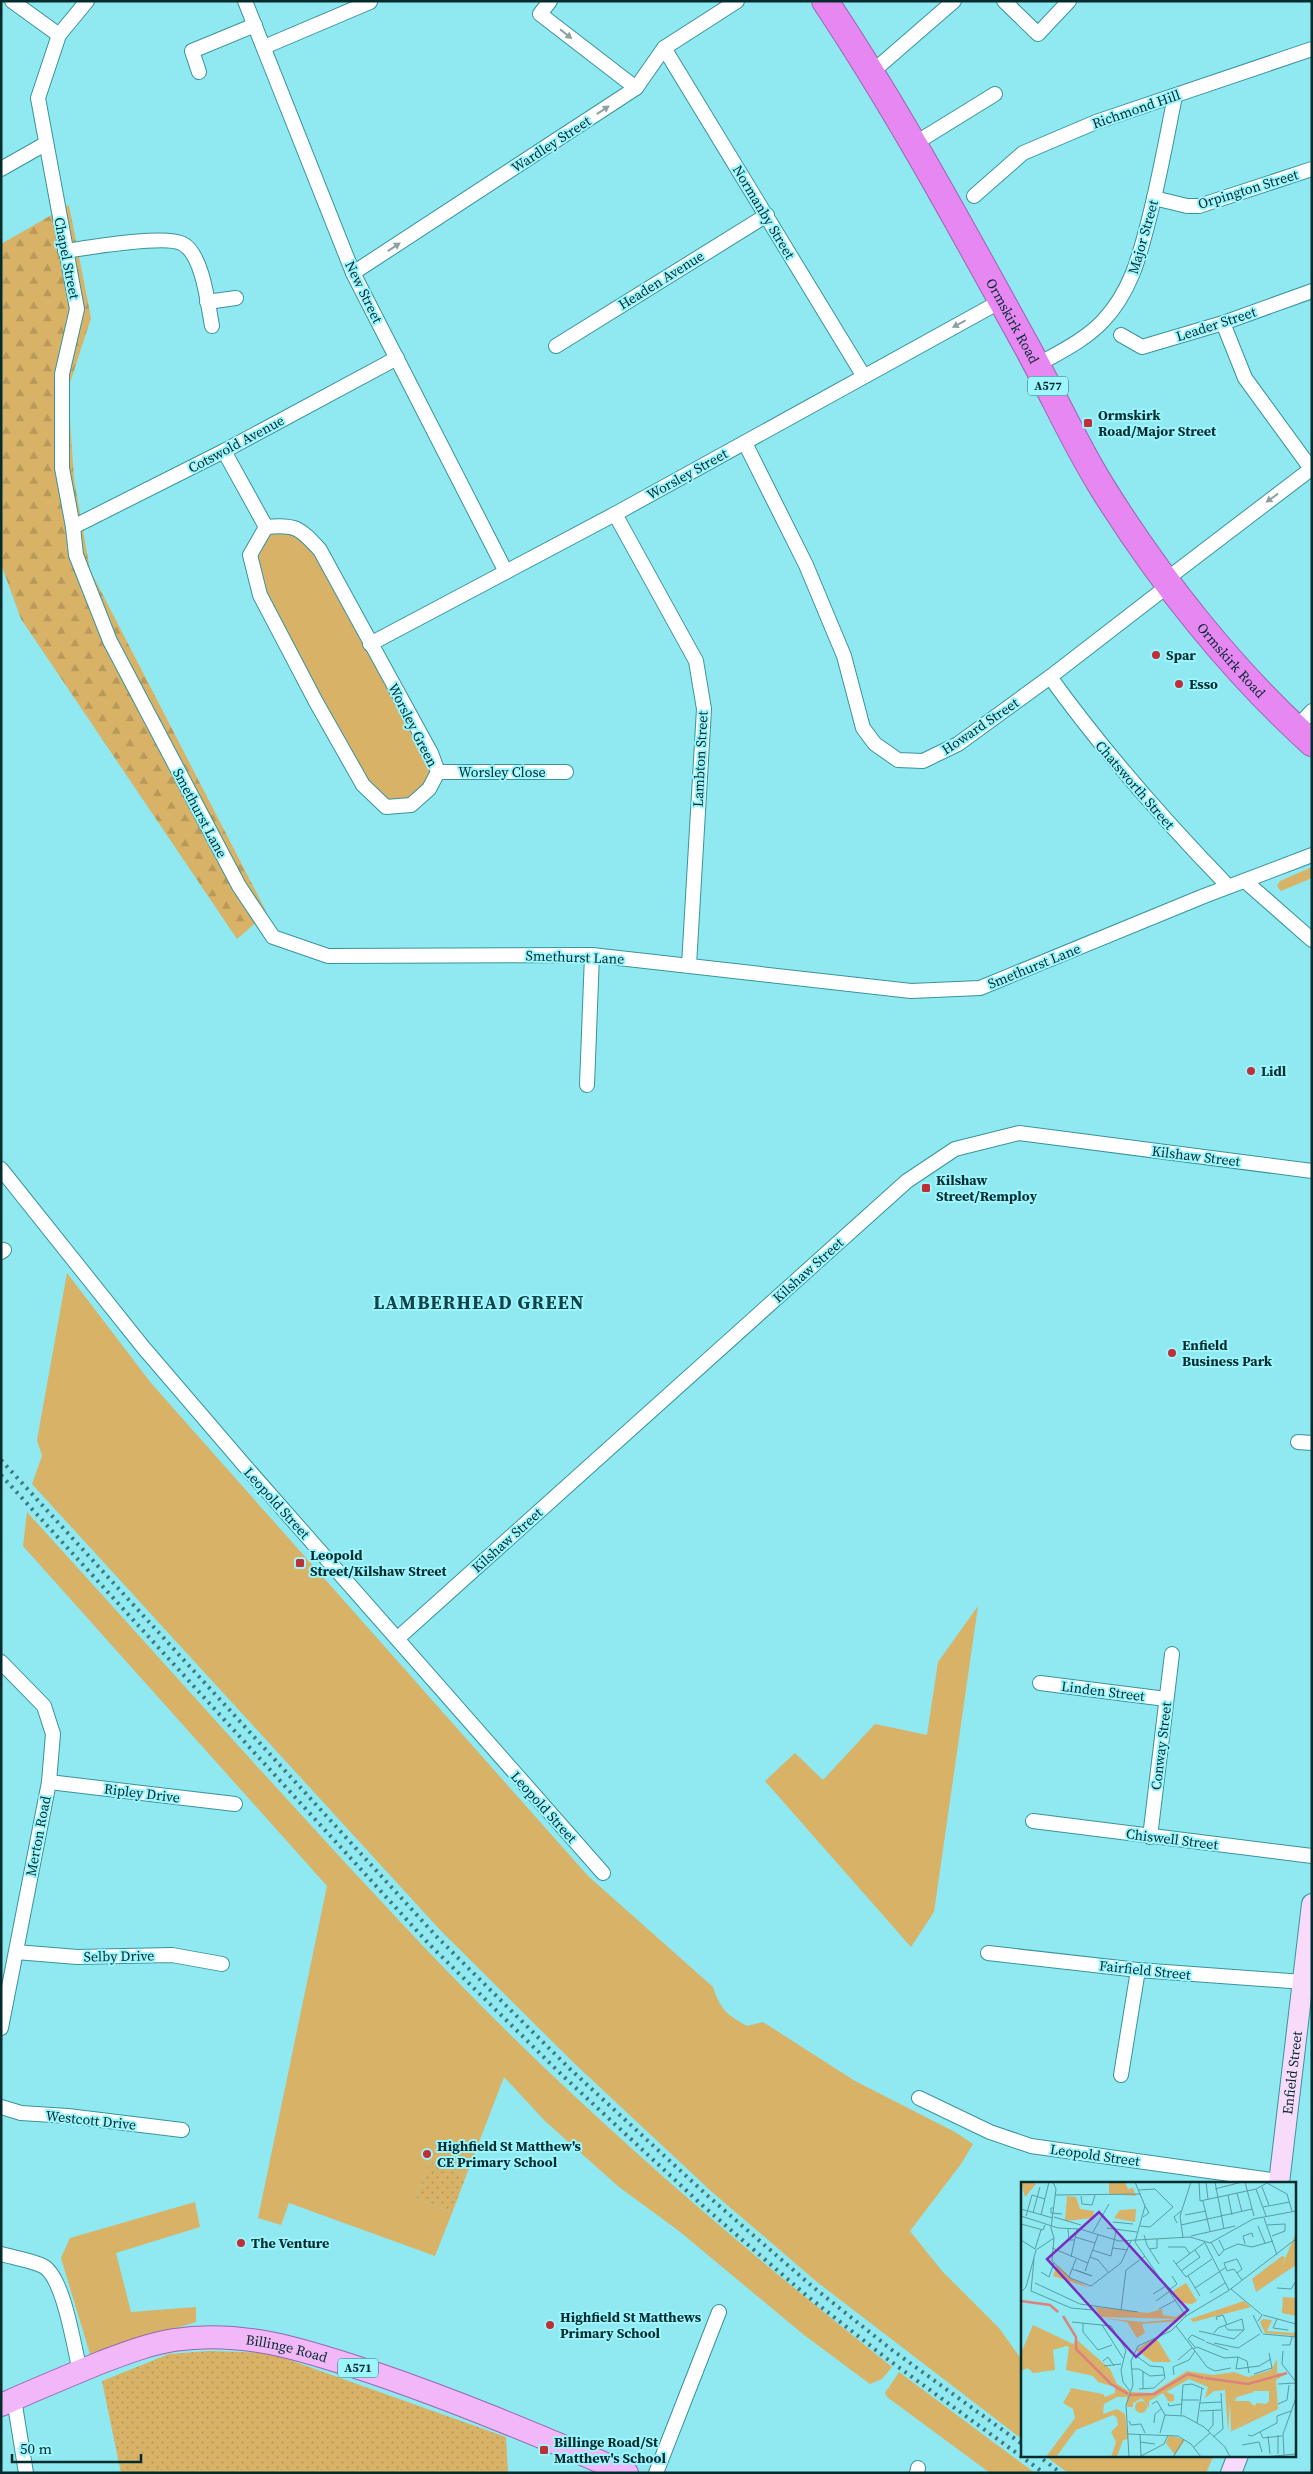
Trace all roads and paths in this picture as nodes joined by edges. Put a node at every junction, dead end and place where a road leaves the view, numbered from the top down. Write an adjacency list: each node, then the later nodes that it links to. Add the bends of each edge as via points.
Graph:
1 (5, 1): 12 (street)
2 (12, 1): 14 (street)
3 (87, 1): 14 (street, Chapel Street)
4 (245, 1): 13 (street, New Street)
5 (550, 1): 20 (street, one-way to 20, via 540,14)
6 (737, 1): 16 (street, Wardley Street)
7 (825, 1): 19 (highway, Ormskirk Road / A577)
8 (954, 1): 19 (street)
9 (1004, 1): 10 (street, via 1038,34)
10 (1070, 1)
11 (370, 2): 15 (street)
12 (1, 3)
13 (255, 25): 15 (street, New Street); 18 (street, via 192,51)
14 (59, 35): 23 (street, Chapel Street, via 38,98)
15 (264, 47): 31 (street, New Street)
16 (664, 48): 20 (street, Wardley Street); 29 (street, Normanby Street)
17 (1312, 49): 22 (street, Richmond Hill)
18 (199, 72)
19 (871, 73): 24 (highway, Ormskirk Road / A577)
20 (636, 88): 31 (street, Wardley Street, one-way to 20)
21 (995, 94): 24 (street)
22 (1174, 96): 27 (street, Richmond Hill, via 1096,122 1023,153); 28 (street, Major Street)
23 (45, 144): 25 (street); 30 (street, Chapel Street)
24 (914, 144): 34 (highway, Ormskirk Road / A577)
25 (1, 169)
26 (1312, 169): 28 (street, Orpington Street, via 1199,206)
27 (974, 196)
28 (1154, 198): 41 (street, Major Street, via 1138,262 1114,309 1080,340)
29 (767, 215): 39 (street, Headen Avenue); 42 (street, Normanby Street)
30 (64, 251): 35 (street, via 165,240 183,244 198,266); 47 (street, Chapel Street, via 77,308 62,374 62,468)
31 (353, 273): 40 (street, New Street)
32 (1312, 291): 36 (street, Leader Street)
33 (236, 298): 35 (street)
34 (1001, 301): 41 (highway, Ormskirk Road / A577); 42 (street, Worsley Street, one-way to 42)
35 (207, 302): 37 (street)
36 (1223, 323): 38 (street, Leader Street, via 1142,347); 45 (street, via 1245,378)
37 (212, 326)
38 (1121, 334)
39 (556, 346)
40 (397, 358): 44 (street, Cotswold Avenue); 49 (street, New Street)
41 (1037, 365): 50 (highway, Ormskirk Road / A577, via 1102,487)
42 (863, 376): 43 (street, Worsley Street)
43 (745, 442): 46 (street, Worsley Street); 52 (street, Howard Street, via 806,565 844,656 863,728 875,744 898,760 923,761 958,744)
44 (224, 451): 47 (street, Cotswold Avenue); 48 (street)
45 (1311, 470): 50 (street, Howard Street, one-way to 50, via 1237,524)
46 (615, 514): 49 (street, Worsley Street); 61 (street, Lambton Street, via 696,661 704,709)
47 (73, 527): 60 (street, Smethurst Lane, via 76,555 110,641 239,886 273,937 328,956)
48 (266, 527): 51 (street, Worsley Green, via 286,525 303,532 320,550); 54 (street, Worsley Green, via 250,555 260,595 363,785 386,806 411,805 430,789)
49 (506, 572): 51 (street, Worsley Street)
50 (1167, 582): 52 (street, Howard Street, via 1160,592); 53 (highway, Ormskirk Road / A577, via 1246,677)
51 (370, 644): 54 (street, Worsley Green, via 431,753)
52 (1050, 677): 58 (street, Chatsworth Street, via 1130,781)
53 (1306, 727)
54 (438, 772): 55 (street, Worsley Close)
55 (566, 772)
56 (1312, 855): 57 (street, Smethurst Lane)
57 (1245, 881): 58 (street, Smethurst Lane); 59 (street)
58 (1228, 886): 61 (street, Smethurst Lane, via 980,988 911,991)
59 (1312, 940)
60 (592, 955): 61 (street, Smethurst Lane); 62 (street)
61 (689, 965)
62 (587, 1085)
63 (1, 1169): 65 (street, Leopold Street, via 144,1347)
64 (1312, 1171): 65 (street, Kilshaw Street, via 1019,1133 955,1149 907,1181)
65 (398, 1638): 75 (street, Leopold Street)
66 (1172, 1654): 69 (street, Conway Street)
67 (1, 1662): 70 (street, Merton Road, via 44,1706 54,1734)
68 (1040, 1683): 69 (street, Linden Street)
69 (1166, 1699): 73 (street, Conway Street)
70 (49, 1782): 71 (street, Ripley Drive); 78 (street, Merton Road)
71 (235, 1804)
72 (1033, 1821): 73 (street, Chiswell Street)
73 (1150, 1837): 74 (street, Chiswell Street)
74 (1312, 1856)
75 (603, 1873)
76 (1312, 1904): 77 (street, Enfield Street)
77 (1309, 1950): 82 (street, Enfield Street)
78 (16, 1952): 80 (street, Selby Drive, via 77,1957 172,1956); 83 (street, Merton Road)
79 (988, 1953): 81 (street, Fairfield Street)
80 (222, 1964)
81 (1138, 1970): 82 (street, Fairfield Street); 84 (street)
82 (1303, 1982): 88 (street, Enfield Street)
83 (1, 2028)
84 (1121, 2075)
85 (919, 2098): 88 (street, Leopold Street, via 990,2132 1030,2146)
86 (1, 2107): 87 (street, Westcott Drive, via 21,2113)
87 (182, 2130)
88 (1279, 2182)
89 (1, 2254): 91 (street, via 43,2266 52,2274 60,2289)
90 (719, 2312): 96 (street)
91 (80, 2371): 92 (main road, A571); 95 (main road, Billinge Road / A571, via 144,2346 174,2340 246,2338 282,2344 486,2413)
92 (8, 2402): 94 (street)
93 (1238, 2456): 97 (street)
94 (26, 2473)
95 (627, 2473)
96 (656, 2473)
97 (1231, 2473)

